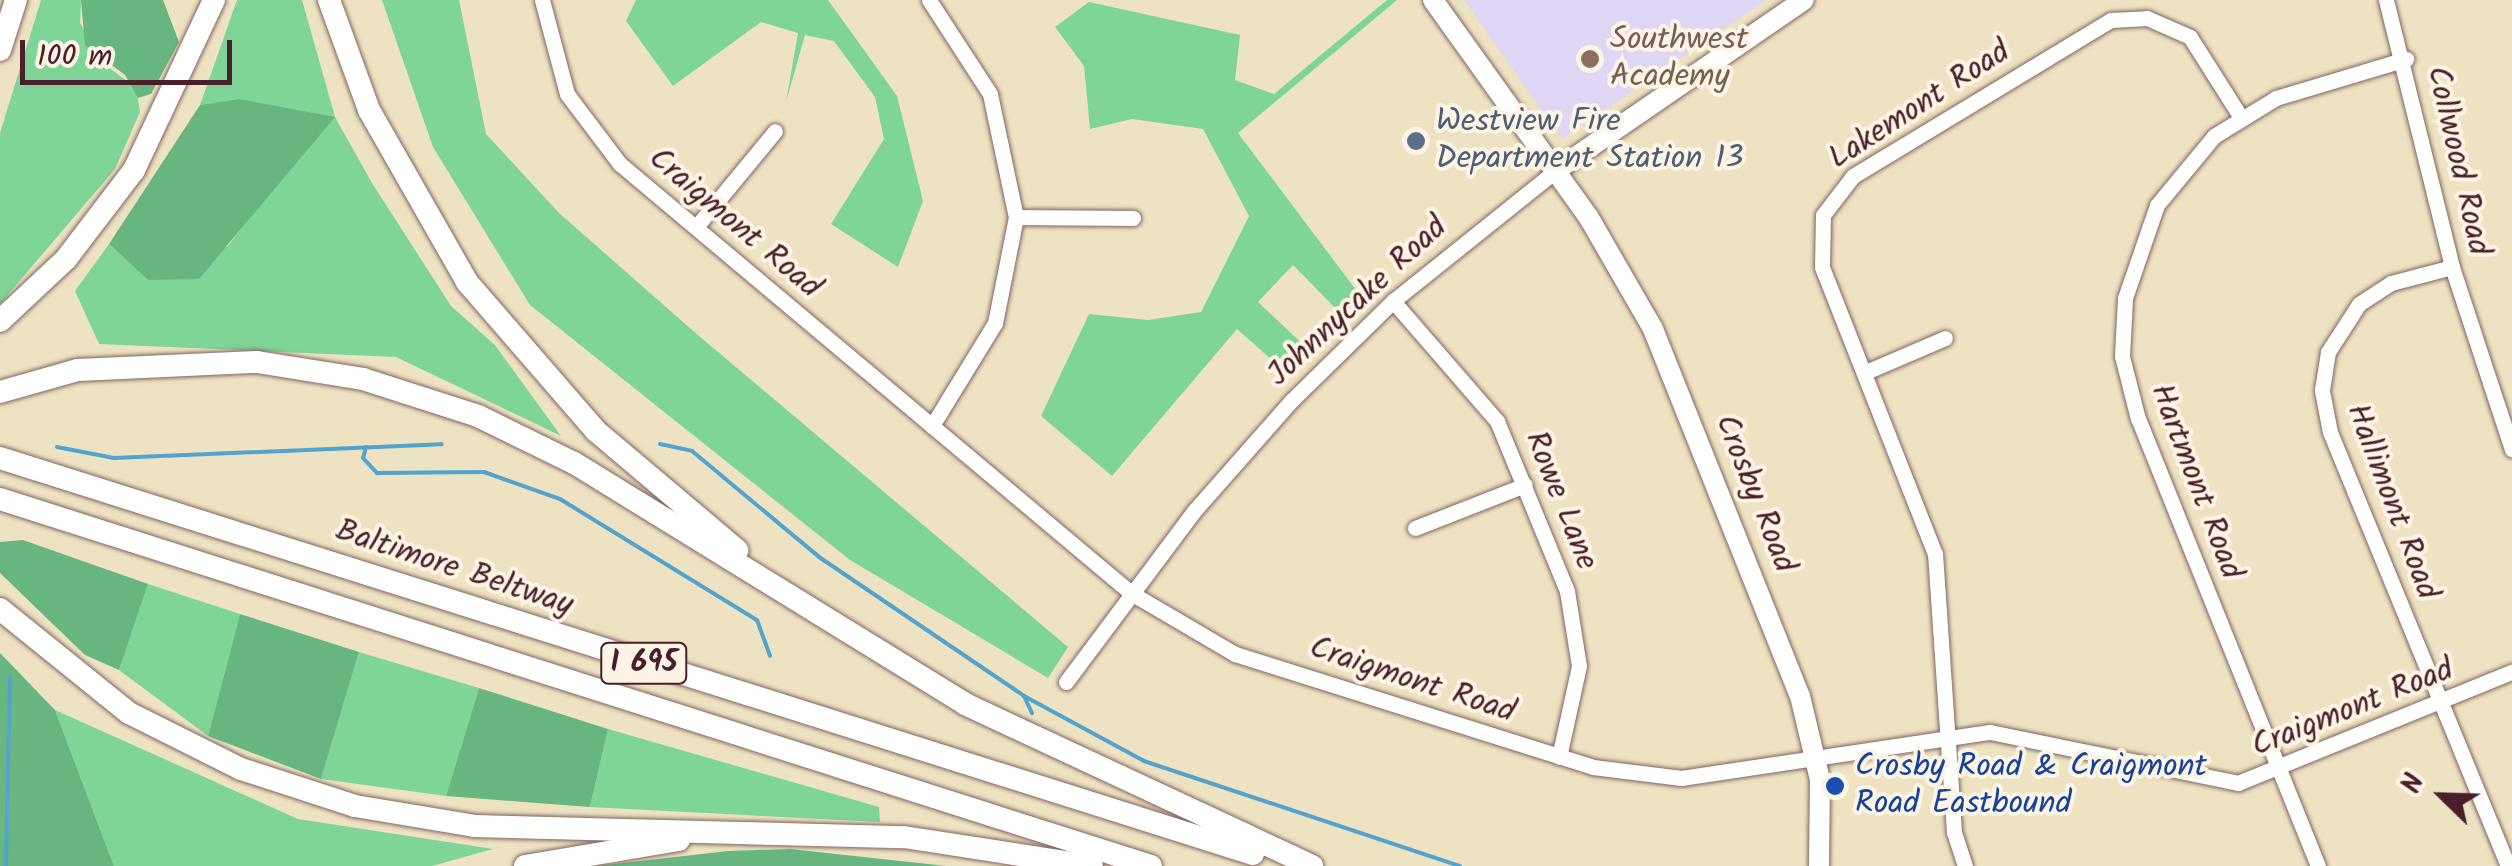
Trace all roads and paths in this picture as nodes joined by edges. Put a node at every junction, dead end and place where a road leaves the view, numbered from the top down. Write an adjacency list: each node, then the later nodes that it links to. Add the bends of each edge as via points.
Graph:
1 (16, 0): 9 (highway)
2 (214, 0): 19 (highway, via 186,76 114,200)
3 (329, 0): 31 (highway, via 398,167 502,329 625,459)
4 (542, 0): 16 (street, Craigmont Road, via 554,64 582,120)
5 (929, 0): 14 (street, via 990,94)
6 (1433, 0): 13 (main road, Crosby Road)
7 (1804, 0): 13 (main road, Johnnycake Road)
8 (2386, 0): 10 (street, Collwood Road)
9 (0, 50)
10 (2406, 58): 11 (street, Hartmont Road); 17 (street, Collwood Road)
11 (2240, 116): 21 (street, Lakemont Road, via 2190,37 2130,16 2093,29 1853,176 1822,215 1818,249); 38 (street, Hartmont Road, via 2192,156 2157,204 2130,268 2122,356 2138,419)
12 (775, 131): 16 (street)
13 (1555, 171): 18 (street, Johnnycake Road); 37 (main road, Crosby Road, via 1653,329 1780,639)
14 (1016, 217): 15 (street); 23 (street, via 996,323)
15 (1133, 218)
16 (696, 228): 23 (street, Craigmont Road)
17 (2452, 267): 24 (street, Collwood Road); 34 (street, Hallimont Road, via 2391,283 2359,304 2328,352 2322,391 2330,432)
18 (1393, 302): 26 (street, Rowe Lane, via 1485,404); 29 (street, Johnnycake Road, via 1236,462)
19 (0, 321)
20 (1945, 338): 21 (street)
21 (1866, 372): 35 (street, Lakemont Road, via 1935,554)
22 (0, 392): 31 (highway, via 136,364 257,362 413,393 533,440)
23 (932, 426): 29 (street, Craigmont Road)
24 (2512, 448)
25 (0, 458): 43 (highway, Baltimore Beltway / I 695)
26 (1525, 485): 28 (street); 36 (street, Rowe Lane, via 1578,638)
27 (0, 499): 42 (highway, I 695)
28 (1415, 528)
29 (1130, 593): 33 (street, Johnnycake Road); 36 (street, Craigmont Road, via 1235,654)
30 (0, 609): 39 (highway, via 130,713 241,770 355,806 474,826)
31 (822, 618): 44 (highway, via 1057,751)
32 (2512, 672): 34 (street, Craigmont Road)
33 (1066, 682)
34 (2442, 705): 38 (street, Craigmont Road); 48 (street, Hallimont Road)
35 (1950, 733): 37 (street, Craigmont Road); 38 (street, Craigmont Road, via 2053,739 2204,783); 46 (street, Lakemont Road, via 1954,832)
36 (1559, 756): 37 (street, Craigmont Road, via 1681,778)
37 (1814, 756): 45 (main road, Crosby Road)
38 (2280, 771): 47 (street, Hartmont Road)
39 (806, 832): 40 (highway, via 658,842); 41 (highway)
40 (525, 866)
41 (1092, 866)
42 (1152, 866)
43 (1290, 866)
44 (1312, 866)
45 (1819, 866)
46 (1965, 866)
47 (2318, 866)
48 (2508, 866)

